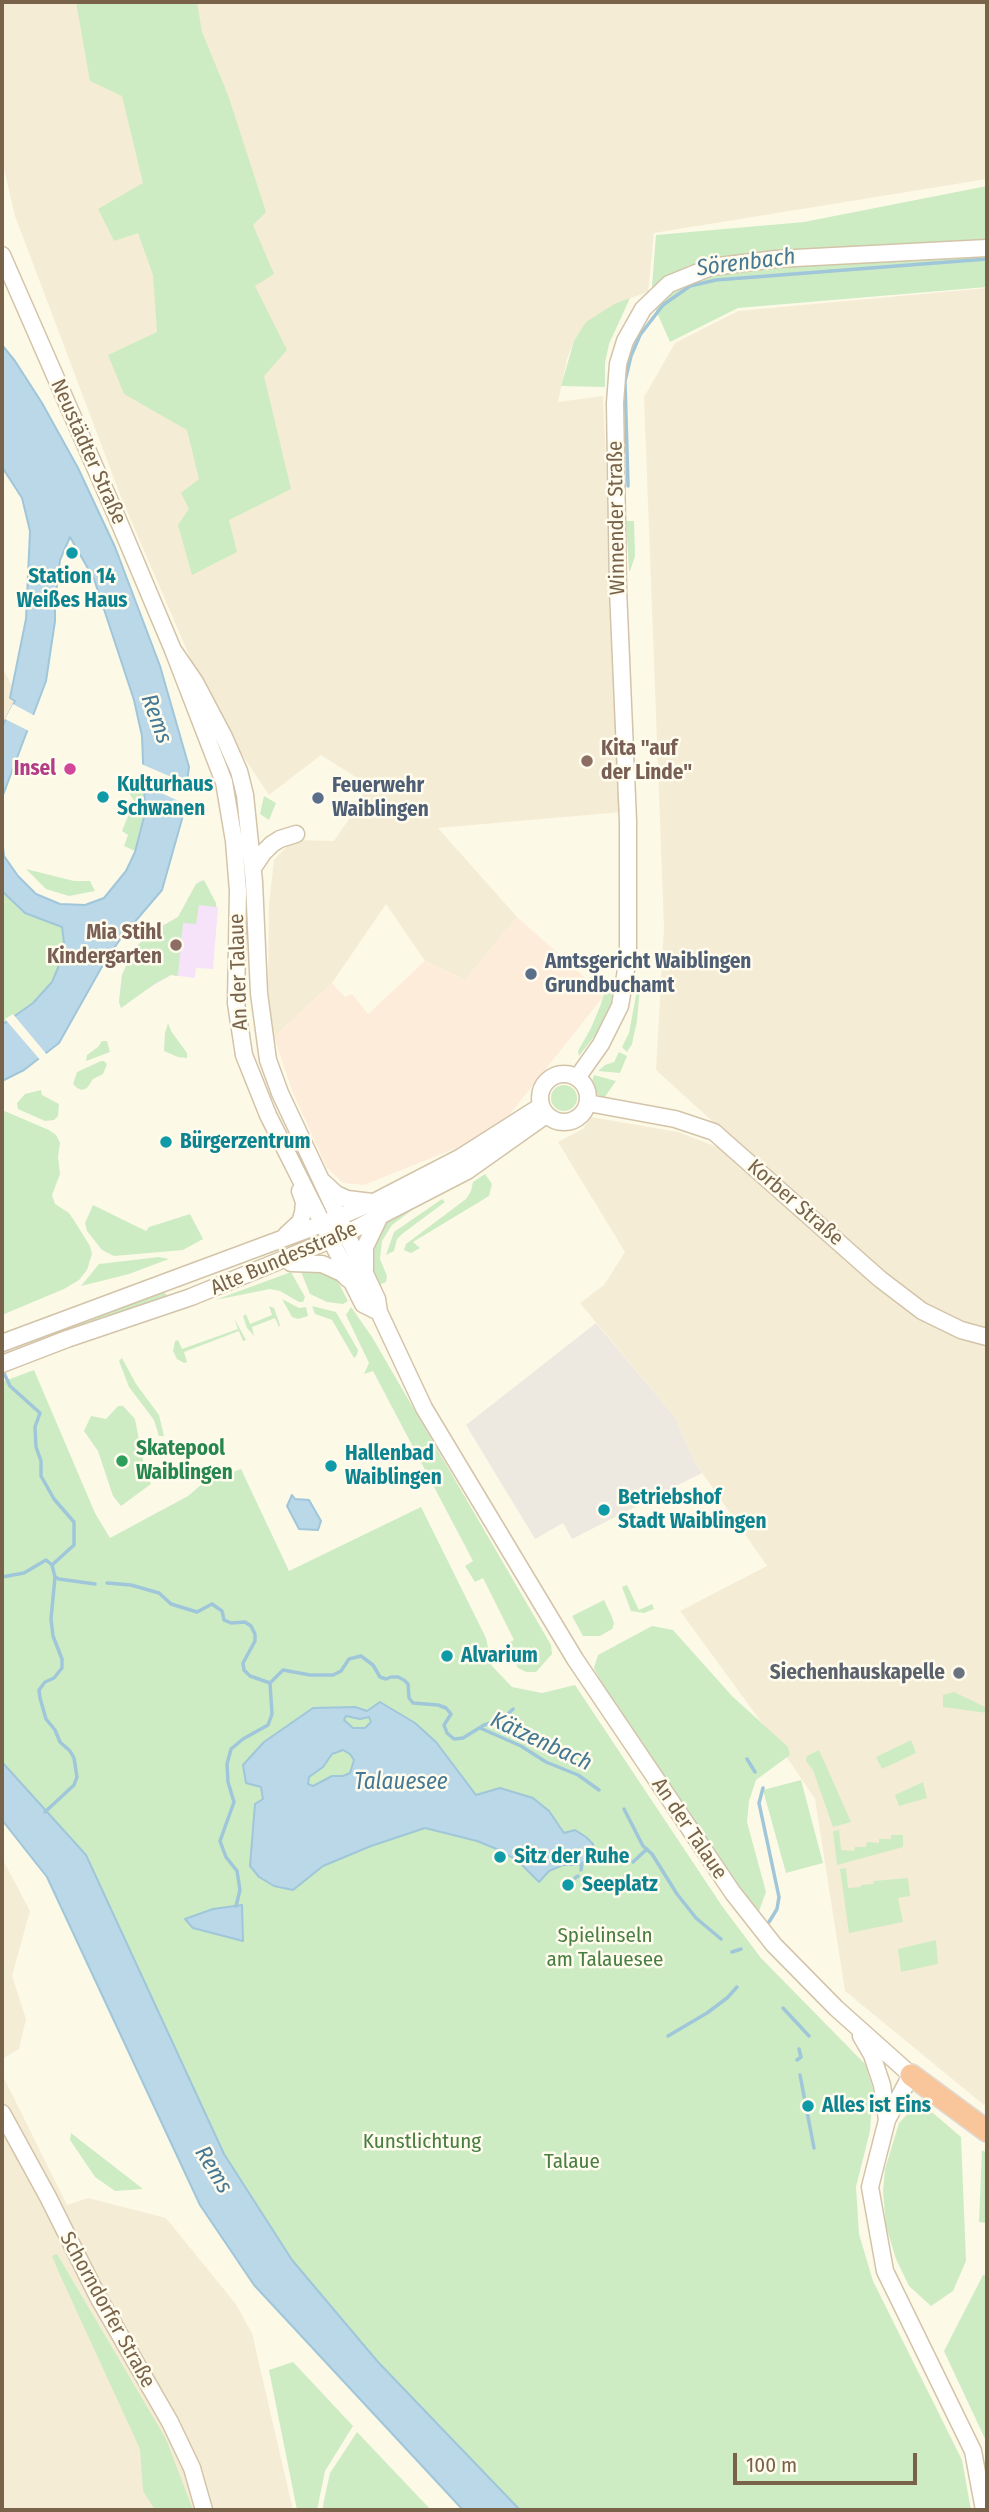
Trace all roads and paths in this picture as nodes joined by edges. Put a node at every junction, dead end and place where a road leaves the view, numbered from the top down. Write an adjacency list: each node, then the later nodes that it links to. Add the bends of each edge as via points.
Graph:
1 (987, 248): 8 (street, Winnender Straße, via 776,259 711,267 670,284 643,309 625,341 615,403 628,821 627,972 612,1022)
2 (2, 255): 3 (street, Neustädter Straße)
3 (173, 650): 4 (street, Neustädter Straße, via 224,737); 5 (street, Neustädter Straße, via 222,776)
4 (245, 795): 7 (street, An der Talaue)
5 (228, 805): 11 (street, An der Talaue, via 237,891 236,1003 244,1055)
6 (296, 834): 7 (street, via 272,844)
7 (253, 868): 12 (street, An der Talaue, via 259,993 268,1060)
8 (577, 1078): 9 (street, via 587,1088); 10 (street, via 562,1074 548,1080 541,1091)
9 (588, 1103): 10 (street, via 583,1114 570,1122 555,1121); 20 (street, Korber Straße, via 675,1119 714,1132 922,1311)
10 (544, 1110): 13 (street, Alte Bundesstraße)
11 (290, 1158): 15 (street, An der Talaue); 17 (street, via 304,1202 303,1213 294,1229)
12 (321, 1181): 13 (street, via 336,1194); 14 (street, An der Talaue)
13 (377, 1210): 14 (street, Alte Bundesstraße); 16 (street, Alte Bundesstraße); 19 (street)
14 (338, 1218): 15 (street, Alte Bundesstraße); 16 (street, An der Talaue)
15 (322, 1224): 16 (street, An der Talaue); 17 (street, Alte Bundesstraße)
16 (338, 1238): 18 (street, Alte Bundesstraße); 19 (street, An der Talaue)
17 (278, 1240): 21 (street, Alte Bundesstraße)
18 (282, 1261): 19 (street, via 322,1264); 22 (street, Alte Bundesstraße)
19 (359, 1281): 23 (street, An der Talaue, via 363,1304 379,1312 424,1408 575,1659 733,1894 774,1945)
20 (987, 1337)
21 (2, 1343)
22 (2, 1364)
23 (852, 2022): 24 (street, An der Talaue); 26 (street, via 872,2055)
24 (911, 2075): 26 (street); 27 (highway)
25 (2, 2113): 28 (street, Schorndorfer Straße, via 98,2297 170,2422 192,2468)
26 (887, 2120): 29 (street, via 870,2187 885,2271 973,2451)
27 (987, 2131)
28 (204, 2510)
29 (985, 2510)

